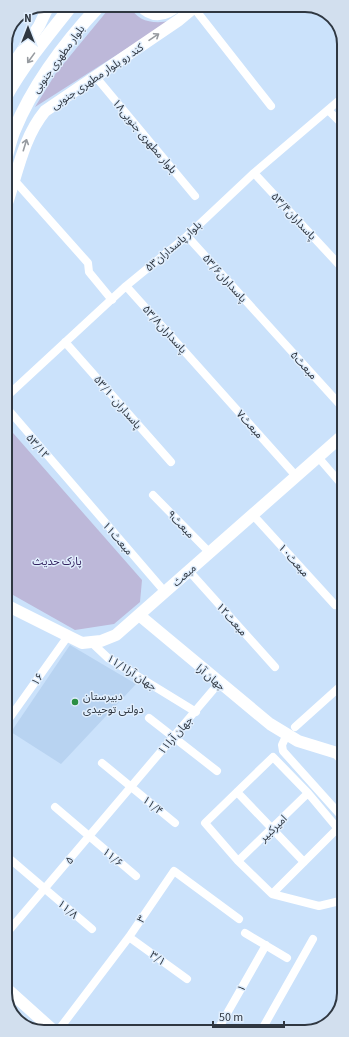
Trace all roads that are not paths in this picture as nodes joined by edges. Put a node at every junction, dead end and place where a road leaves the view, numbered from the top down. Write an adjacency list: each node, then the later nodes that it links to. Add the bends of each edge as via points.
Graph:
1 (46, 12): 8 (street)
2 (66, 12): 10 (main road, بلوار مطهری جنوبی, one-way to 10)
3 (94, 12): 15 (main road, بلوار مطهری جنوبی, via 36,87)
4 (152, 12): 5 (main road)
5 (166, 12)
6 (188, 12): 9 (street, کند رو بلوار مطهری جنوبی, one-way to 6)
7 (199, 12): 12 (street)
8 (12, 66)
9 (95, 76): 17 (street, کند رو بلوار مطهری جنوبی, one-way to 9, via 28,136 35,122 45,111); 19 (street, بلوار مطهری جنوبی۱۸)
10 (12, 85)
11 (337, 102): 13 (street, بلوار پاسداران۵۳)
12 (271, 106)
13 (328, 110): 14 (street); 16 (street, بلوار پاسداران۵۳)
14 (337, 119)
15 (12, 138)
16 (254, 173): 20 (street, بلوار پاسداران۵۳); 21 (street, پاسداران۵۳/۴)
17 (15, 181): 18 (street, کند رو بلوار مطهری جنوبی); 23 (street, via 88,263 89,272)
18 (12, 189)
19 (195, 196)
20 (187, 236): 22 (street, بلوار پاسداران۵۳); 24 (street, پاسداران۵۳/۶)
21 (337, 262)
22 (126, 286): 23 (street, بلوار پاسداران۵۳); 26 (street, پاسداران۵۳/۸)
23 (112, 300): 25 (street, بلوار پاسداران۵۳)
24 (264, 321): 28 (street, مبعث۵)
25 (65, 342): 27 (street, بلوار پاسداران۵۳); 32 (street, پاسداران۵۳/۱۰)
26 (203, 371): 33 (street, مبعث۷)
27 (12, 391)
28 (337, 401)
29 (12, 414): 35 (street, ۵۳/۱۲)
30 (337, 440): 31 (street, مبعث)
31 (318, 457): 33 (street, مبعث); 34 (street)
32 (170, 462)
33 (296, 476): 37 (street, مبعث)
34 (337, 479)
35 (72, 485): 40 (street, مبعث۱۱)
36 (153, 495): 38 (street, مبعث۹)
37 (253, 515): 38 (street, مبعث); 41 (street, مبعث۱۰)
38 (209, 552): 39 (street, مبعث)
39 (189, 571): 40 (street, مبعث); 46 (street, مبعث۱۲)
40 (165, 592): 43 (street, مبعث)
41 (335, 605)
42 (12, 608): 44 (street, مبعث)
43 (139, 615): 45 (street, مبعث, via 116,636); 47 (street, جهان آرا)
44 (68, 636): 45 (street, مبعث, via 82,643); 50 (street, ۱۶)
45 (91, 642): 49 (street, جهان آرا۱۱/۱, via 108,658)
46 (275, 667)
47 (219, 683): 49 (street, جهان آرا۱۱); 52 (street, جهان آرا, via 270,724)
48 (337, 690): 52 (street)
49 (196, 712): 53 (street, جهان آرا۱۱)
50 (12, 714)
51 (149, 718): 53 (street)
52 (291, 731): 54 (street, جهان آرا, via 298,741); 61 (street, via 282,745 283,751)
53 (174, 737): 56 (street); 57 (street, جهان آرا۱۱)
54 (337, 753)
55 (102, 763): 57 (street, ۱۱/۴)
56 (217, 771)
57 (131, 787): 62 (street, ۱۱/۴); 65 (street, ۵)
58 (237, 792): 59 (street, via 273,757); 63 (street); 67 (street, via 205,823)
59 (308, 793): 63 (street, امیرکبیر); 64 (street)
60 (55, 808): 65 (street, ۱۱/۶)
61 (337, 811)
62 (176, 823)
63 (273, 829): 67 (street, امیرکبیر); 68 (street)
64 (337, 829): 68 (street)
65 (89, 837): 69 (street, ۱۱/۶); 70 (street, ۵)
66 (12, 861): 70 (street, ۱۱/۸)
67 (238, 861): 71 (street)
68 (304, 862): 71 (street)
69 (136, 876)
70 (45, 889): 74 (street, ۵); 75 (street, ۱۱/۸)
71 (272, 894): 72 (street, via 319,906)
72 (337, 902)
73 (239, 919): 77 (street, ۳, via 174,871)
74 (12, 927)
75 (92, 929)
76 (245, 932): 79 (street)
77 (129, 937): 81 (street, ۳/۱); 84 (street, ۳)
78 (313, 938): 86 (street)
79 (266, 945): 80 (street); 85 (street, ۱)
80 (287, 958)
81 (187, 978)
82 (12, 993): 83 (street)
83 (48, 1025)
84 (61, 1025)
85 (220, 1025)
86 (264, 1025)

